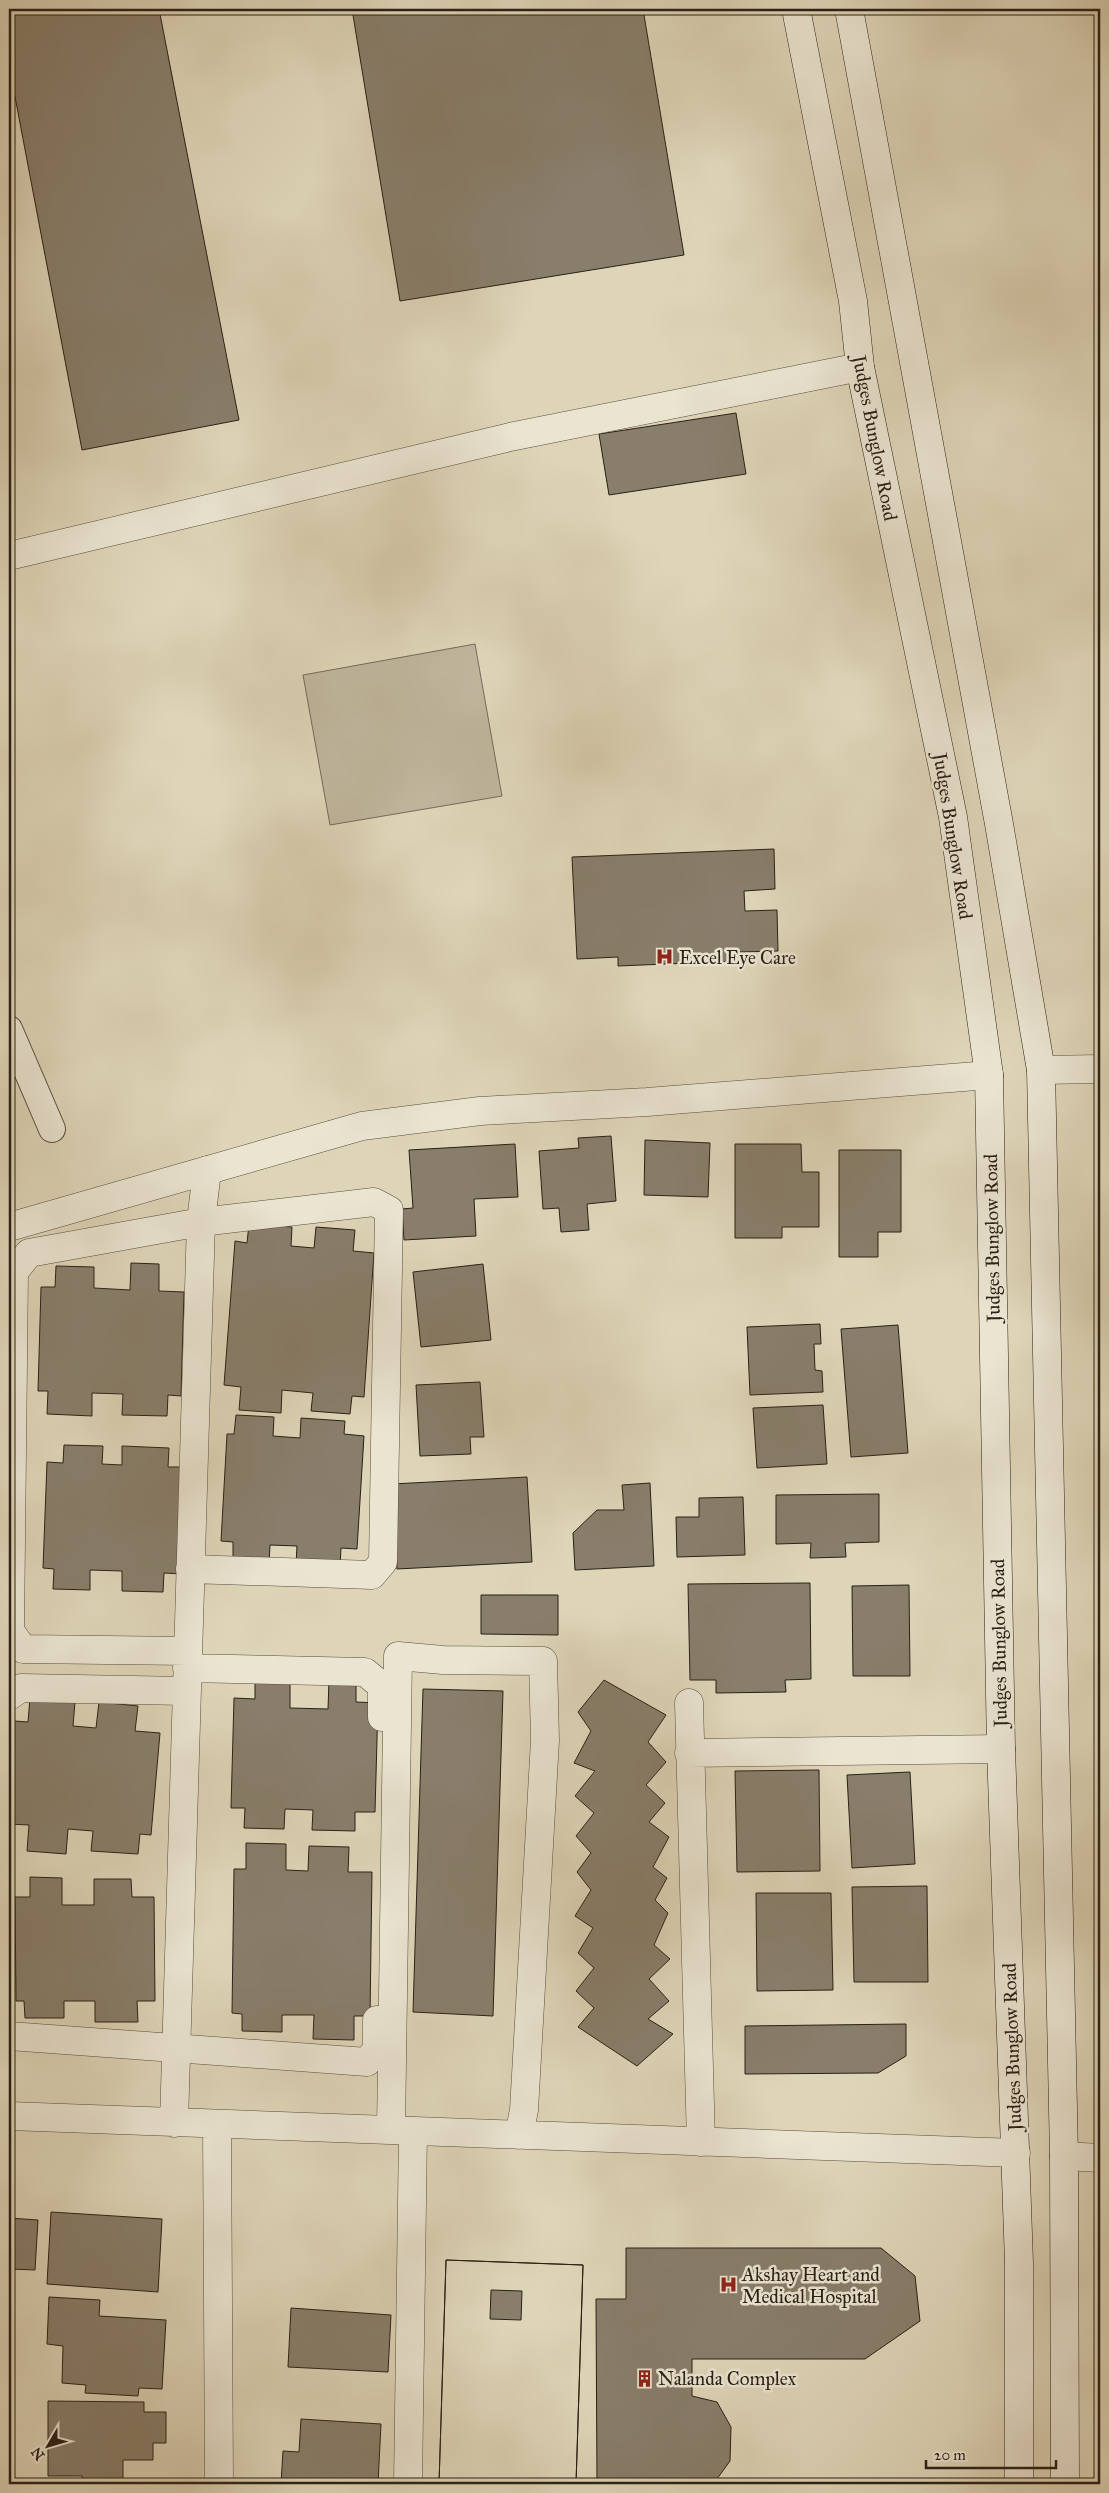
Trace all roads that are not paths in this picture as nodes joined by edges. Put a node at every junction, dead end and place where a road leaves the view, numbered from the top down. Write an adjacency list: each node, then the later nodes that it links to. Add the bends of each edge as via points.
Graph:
1 (796, 9): 3 (street, Judges Bunglow Road, via 852,301)
2 (849, 9): 7 (street, via 1000,824)
3 (860, 367): 4 (street, via 510,437); 8 (street, Judges Bunglow Road, via 953,817)
4 (9, 556)
5 (9, 1029): 9 (lane)
6 (1100, 1069): 7 (street)
7 (1041, 1070): 28 (street)
8 (989, 1075): 10 (street, via 647,1102 480,1111 362,1126); 17 (street, Judges Bunglow Road)
9 (52, 1128)
10 (207, 1170): 11 (street); 12 (street)
11 (201, 1222): 13 (street); 13 (street, via 374,1202 389,1210 383,1562 372,1575); 14 (street, via 28,1253 14,1272 10,1631 23,1649)
12 (9, 1226)
13 (190, 1569): 14 (street)
14 (188, 1670): 15 (street, via 21,1688); 20 (street); 20 (street, via 365,1672 382,1686 377,2049 367,2062)
15 (9, 1696)
16 (689, 1703): 18 (street)
17 (1001, 1749): 18 (street); 27 (street, Judges Bunglow Road)
18 (689, 1753): 26 (street)
19 (9, 2036): 20 (street)
20 (176, 2048): 22 (street)
21 (9, 2116): 22 (street)
22 (174, 2122): 23 (street)
23 (217, 2124): 24 (street); 30 (street)
24 (402, 2130): 25 (street); 25 (street, via 398,1656 544,1661 544,1750 524,2110); 31 (street)
25 (519, 2135): 26 (street)
26 (701, 2142): 27 (street)
27 (1016, 2153): 32 (street, Judges Bunglow Road)
28 (1064, 2156): 29 (street); 33 (street)
29 (1100, 2158)
30 (219, 2484)
31 (408, 2484)
32 (1019, 2484)
33 (1065, 2484)

